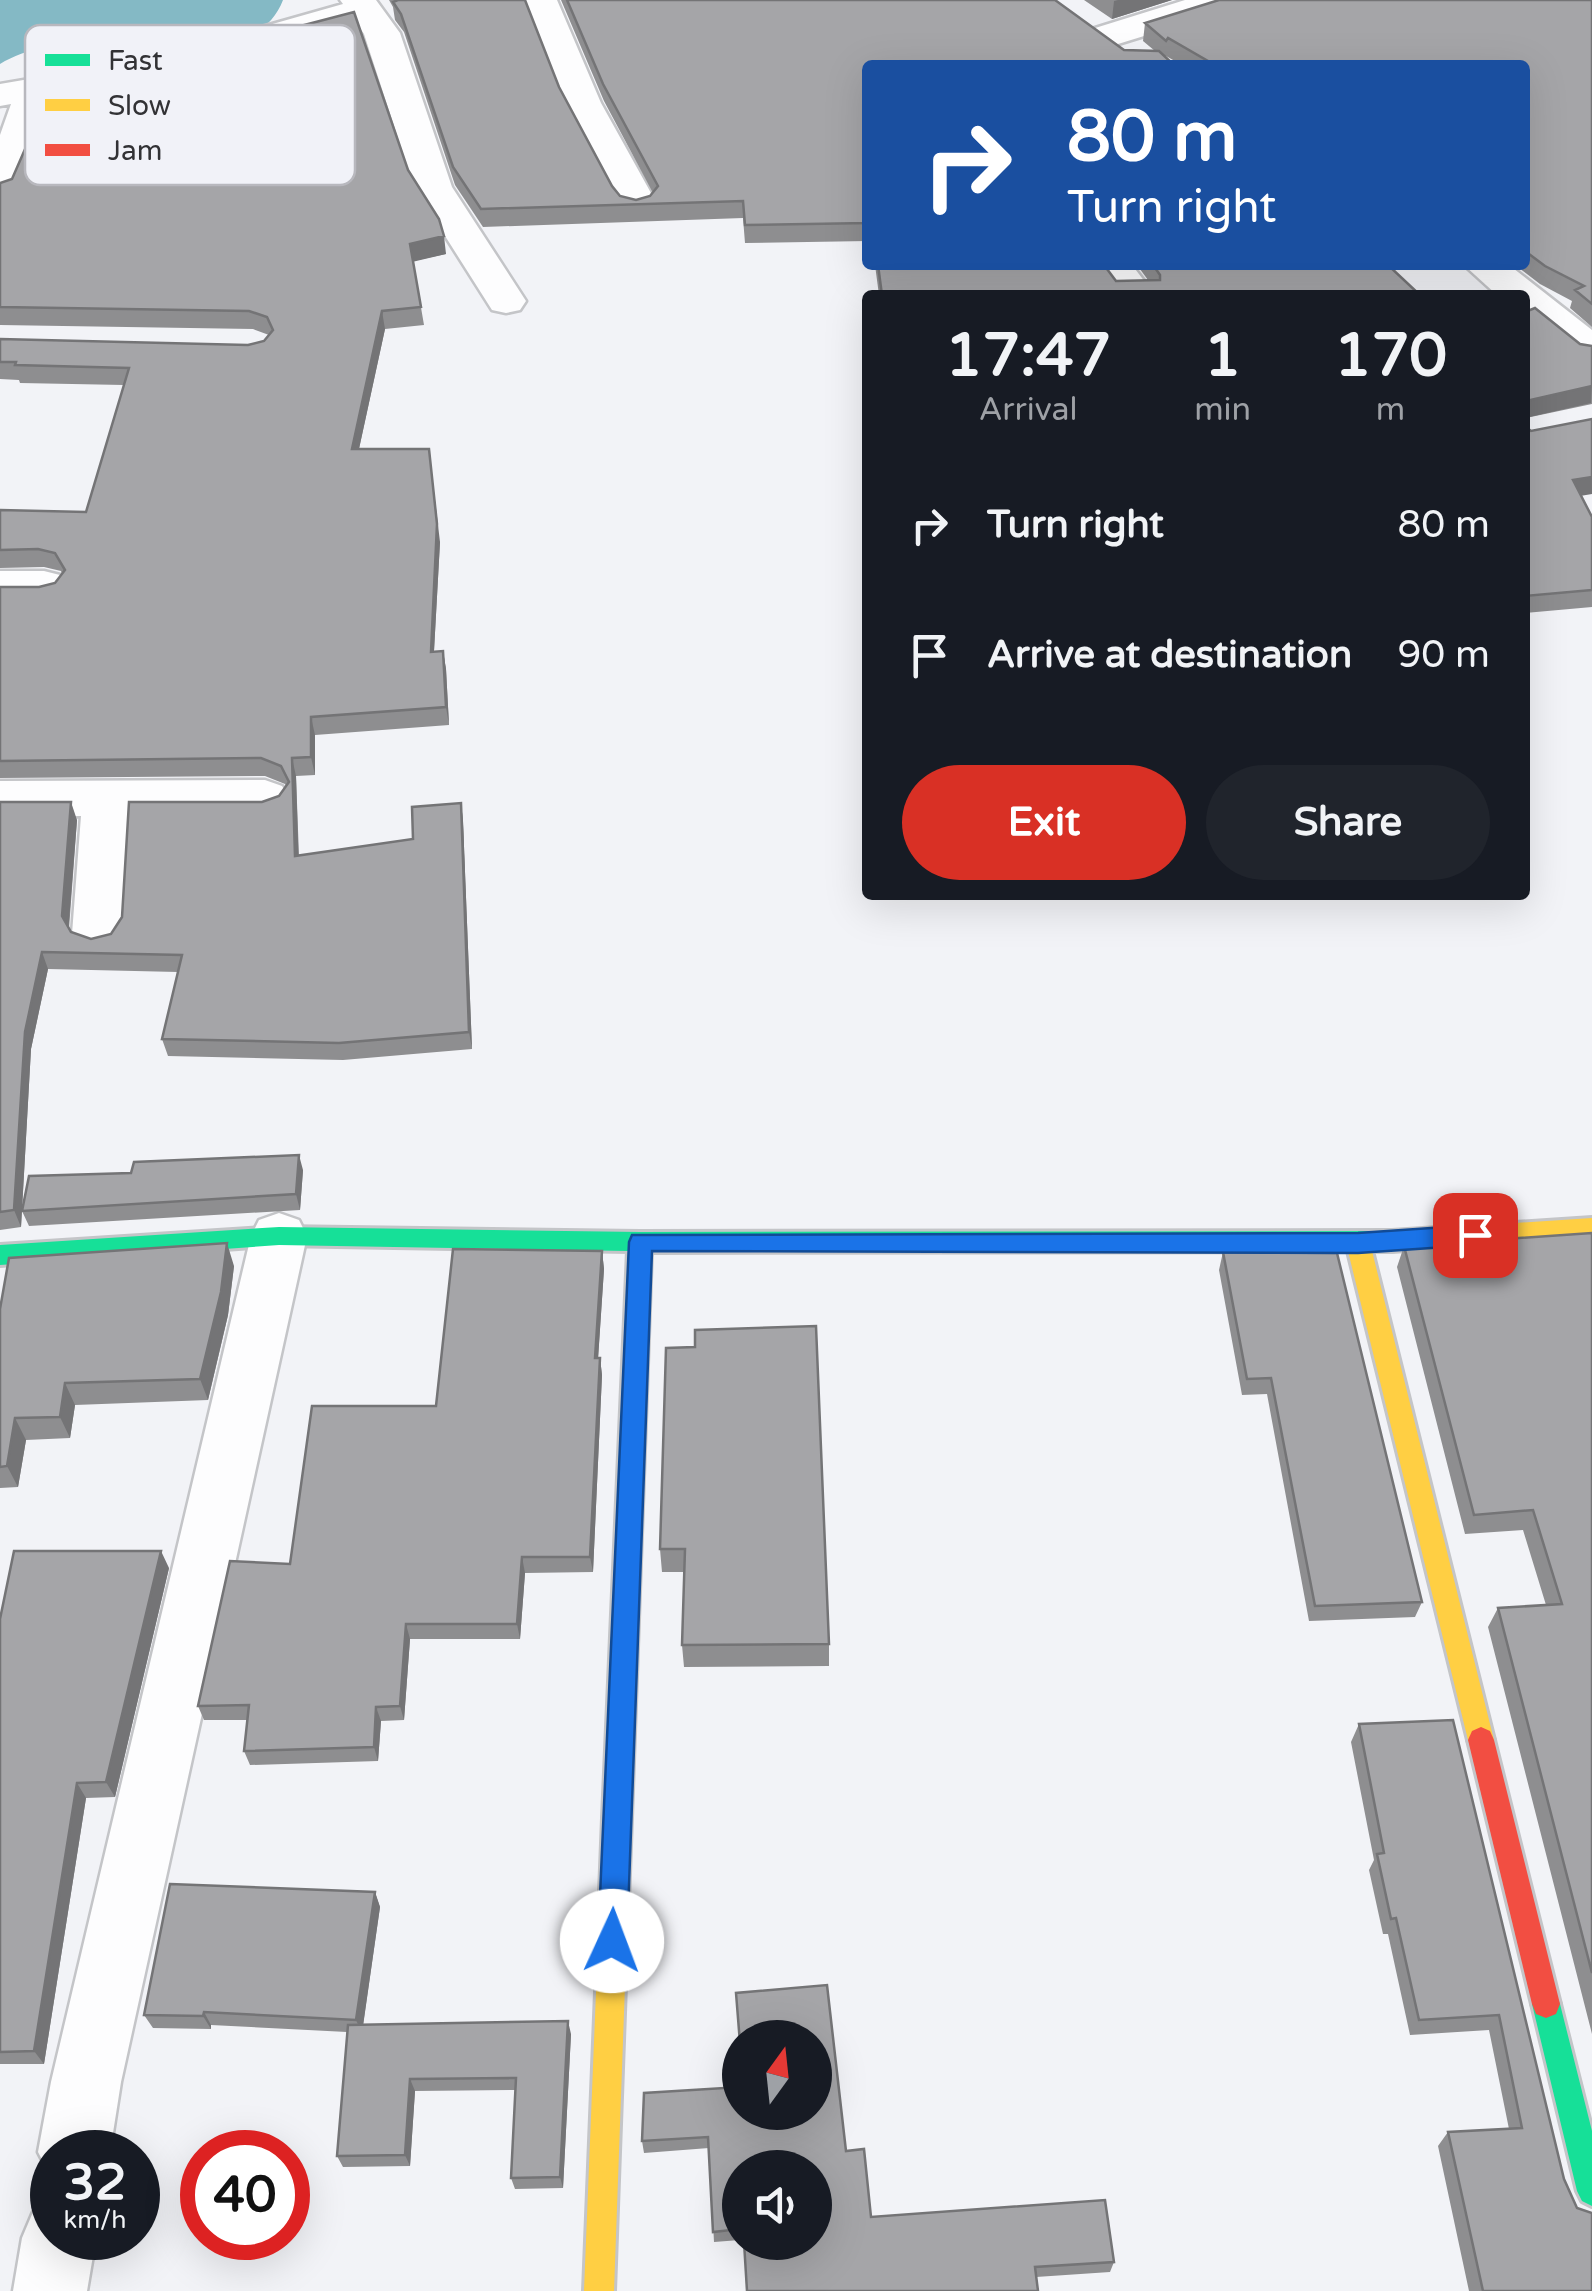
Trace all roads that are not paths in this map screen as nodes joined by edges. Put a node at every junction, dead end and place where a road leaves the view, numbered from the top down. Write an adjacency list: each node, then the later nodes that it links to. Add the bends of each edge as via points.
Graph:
1 (538, 0): 8 (street, via 560,60)
2 (1222, 0): 5 (street, via 1092,28)
3 (361, 5): 4 (street); 13 (street, via 382,33 433,187)
4 (296, 25)
5 (1140, 60)
6 (17, 93): 7 (street)
7 (0, 187)
8 (636, 202)
9 (1115, 270): 11 (street)
10 (1490, 270): 12 (street)
11 (1131, 290)
12 (1516, 290)
13 (506, 300)
14 (1530, 301): 15 (street)
15 (1592, 350)
16 (265, 798): 18 (street)
17 (0, 799): 18 (street)
18 (107, 799): 19 (street)
19 (98, 934)
20 (1592, 1227): 23 (street)
21 (279, 1236): 22 (street); 24 (street); 25 (street)
22 (640, 1242): 23 (street); 29 (street)
23 (1358, 1243): 26 (street)
24 (0, 1255)
25 (78, 2130)
26 (1592, 2190)
27 (56, 2260): 28 (street)
28 (50, 2291)
29 (599, 2291)

